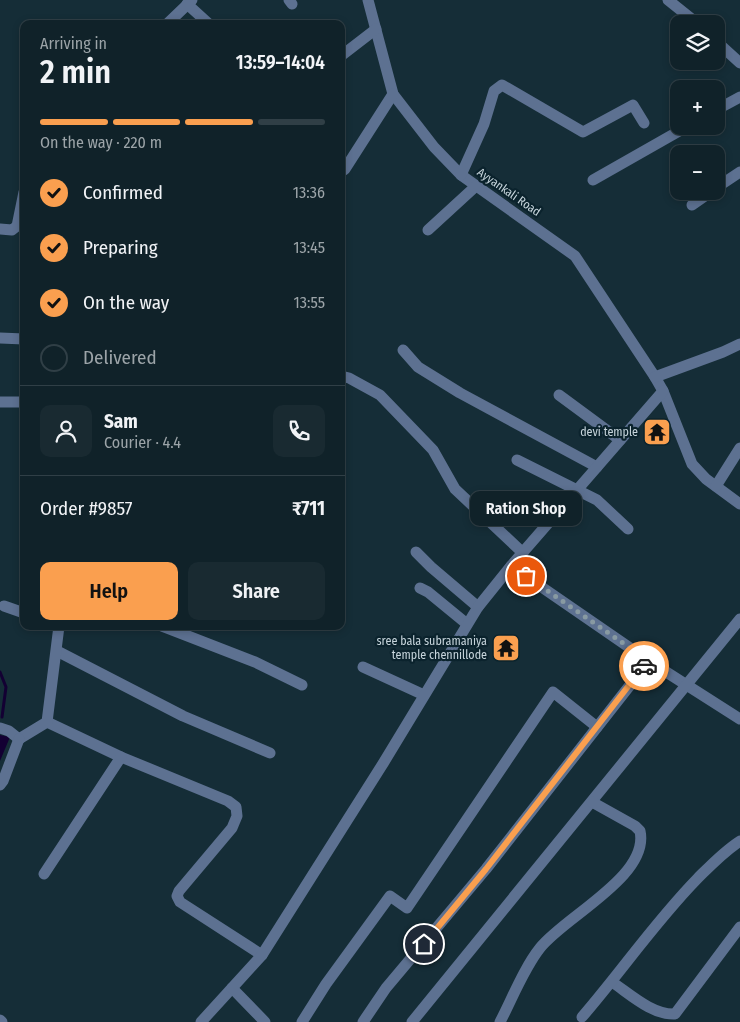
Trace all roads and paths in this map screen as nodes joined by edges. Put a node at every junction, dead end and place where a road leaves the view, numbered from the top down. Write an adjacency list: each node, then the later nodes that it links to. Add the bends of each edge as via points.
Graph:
1 (368, 0): 7 (street, Ayyankali Road)
2 (668, 0): 4 (street)
3 (189, 2): 5 (street); 6 (street)
4 (687, 15)
5 (171, 20)
6 (205, 20)
7 (376, 29): 9 (street); 11 (street, Ayyankali Road)
8 (725, 49): 10 (street)
9 (345, 53)
10 (740, 63)
11 (393, 94): 16 (street); 18 (street, Ayyankali Road, via 434,147)
12 (740, 97): 13 (street)
13 (725, 105)
14 (644, 122): 18 (street, via 633,105 582,132 502,85 494,91 484,124)
15 (672, 135): 19 (street)
16 (345, 169)
17 (740, 172): 20 (street)
18 (461, 174): 21 (street, Ayyankali Road)
19 (593, 180)
20 (725, 182)
21 (476, 186): 26 (street); 32 (street, Ayyankali Road, via 575,256)
22 (698, 200): 23 (street)
23 (692, 204)
24 (20, 211): 25 (street, via 17,226 12,230)
25 (0, 229)
26 (428, 230)
27 (0, 338): 28 (street)
28 (20, 339)
29 (740, 344): 32 (street)
30 (403, 350): 40 (street, via 418,367 460,393)
31 (345, 377): 46 (street, via 380,395 433,450 455,489)
32 (655, 377): 33 (street, Ayyankali Road)
33 (663, 391): 37 (street); 41 (street, Ayyankali Road, via 692,464)
34 (559, 395): 37 (street)
35 (0, 402): 36 (street)
36 (20, 402)
37 (620, 440): 40 (street)
38 (740, 448): 41 (street)
39 (517, 460): 42 (street)
40 (597, 467): 42 (street)
41 (716, 486): 43 (street, Ayyankali Road)
42 (578, 490): 44 (street, via 597,500); 46 (street)
43 (740, 504)
44 (628, 529)
45 (416, 552): 50 (street)
46 (523, 553): 47 (street)
47 (511, 566): 50 (street); 57 (street)
48 (420, 588): 53 (street)
49 (4, 606): 51 (street)
50 (478, 607): 53 (street)
51 (20, 612)
52 (740, 619): 59 (street)
53 (467, 624): 61 (street)
54 (59, 630): 56 (street)
55 (172, 630): 60 (street, via 255,662)
56 (57, 651): 63 (street); 67 (street, via 184,716)
57 (649, 661): 59 (street); 64 (street)
58 (363, 667): 61 (street)
59 (687, 684): 62 (street); 70 (street)
60 (302, 685)
61 (424, 695): 74 (street)
62 (740, 719)
63 (48, 722): 66 (street); 68 (street)
64 (597, 727): 80 (street, via 553,692 408,908 390,896); 81 (street)
65 (0, 728): 66 (street)
66 (19, 738): 69 (street)
67 (270, 753)
68 (121, 757): 72 (street); 74 (street, via 236,806 237,816 232,828 177,896 180,902)
69 (0, 785)
70 (592, 802): 82 (street); 83 (street, via 635,826 640,831 641,844 622,876 538,950)
71 (740, 841): 75 (street, via 719,856 674,902)
72 (44, 874)
73 (740, 927): 75 (street, via 675,1014 653,1008)
74 (262, 955): 76 (street)
75 (612, 982): 77 (street)
76 (232, 988): 78 (street); 79 (street)
77 (582, 1017)
78 (201, 1022)
79 (265, 1022)
80 (302, 1022)
81 (362, 1022)
82 (412, 1022)
83 (500, 1022)

